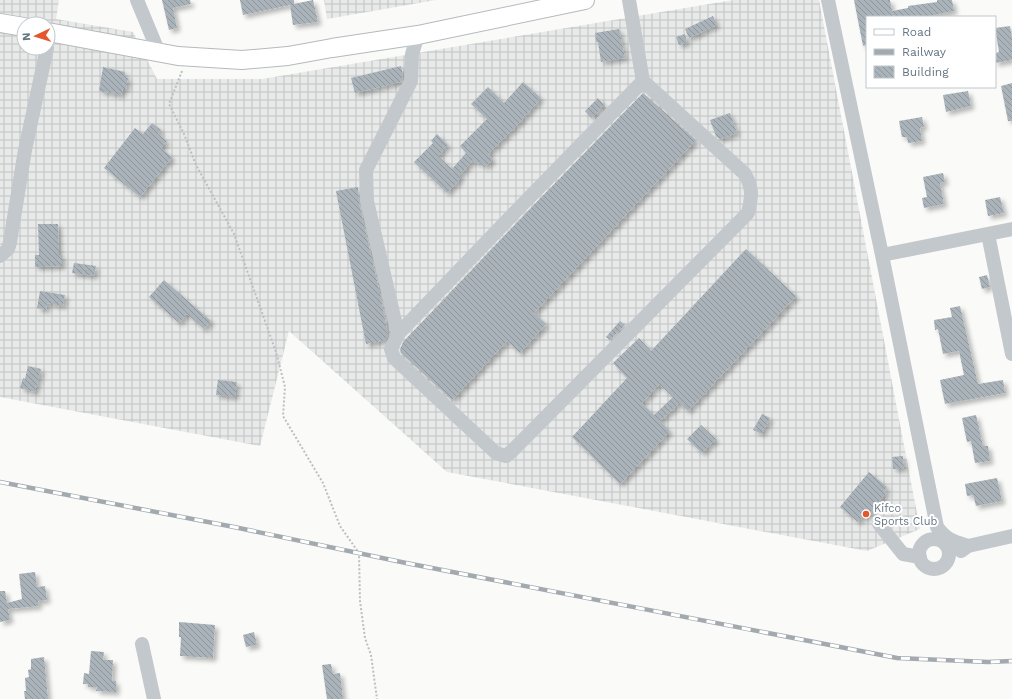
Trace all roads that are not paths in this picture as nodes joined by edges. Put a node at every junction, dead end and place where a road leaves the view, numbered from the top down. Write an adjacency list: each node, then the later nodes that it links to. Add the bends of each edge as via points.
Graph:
1 (137, 0): 9 (street)
2 (585, 0): 7 (main road)
3 (628, 0): 11 (street)
4 (828, 0): 14 (street)
5 (0, 23): 6 (main road)
6 (16, 26)
7 (418, 35): 9 (main road, via 288,56 242,60); 16 (street, via 412,54 411,81 366,170 367,201)
8 (56, 39): 9 (main road)
9 (159, 53)
10 (44, 56): 15 (street, via 10,242 8,249)
11 (643, 81): 16 (street); 16 (street, via 745,174 752,196 748,213 506,456 496,453 394,358 391,349)
12 (1012, 230): 13 (street)
13 (988, 234): 14 (street); 17 (street)
14 (882, 255): 19 (street)
15 (0, 256)
16 (398, 334)
17 (1012, 354)
18 (879, 524): 22 (street, via 903,554)
19 (934, 536): 21 (street, via 945,537); 22 (street, via 921,548); 23 (street, via 948,548)
20 (1012, 536): 21 (street)
21 (961, 544): 23 (street)
22 (920, 557): 23 (street, via 924,565 933,569 942,567)
23 (948, 561)
24 (142, 644): 25 (street)
25 (154, 699)

